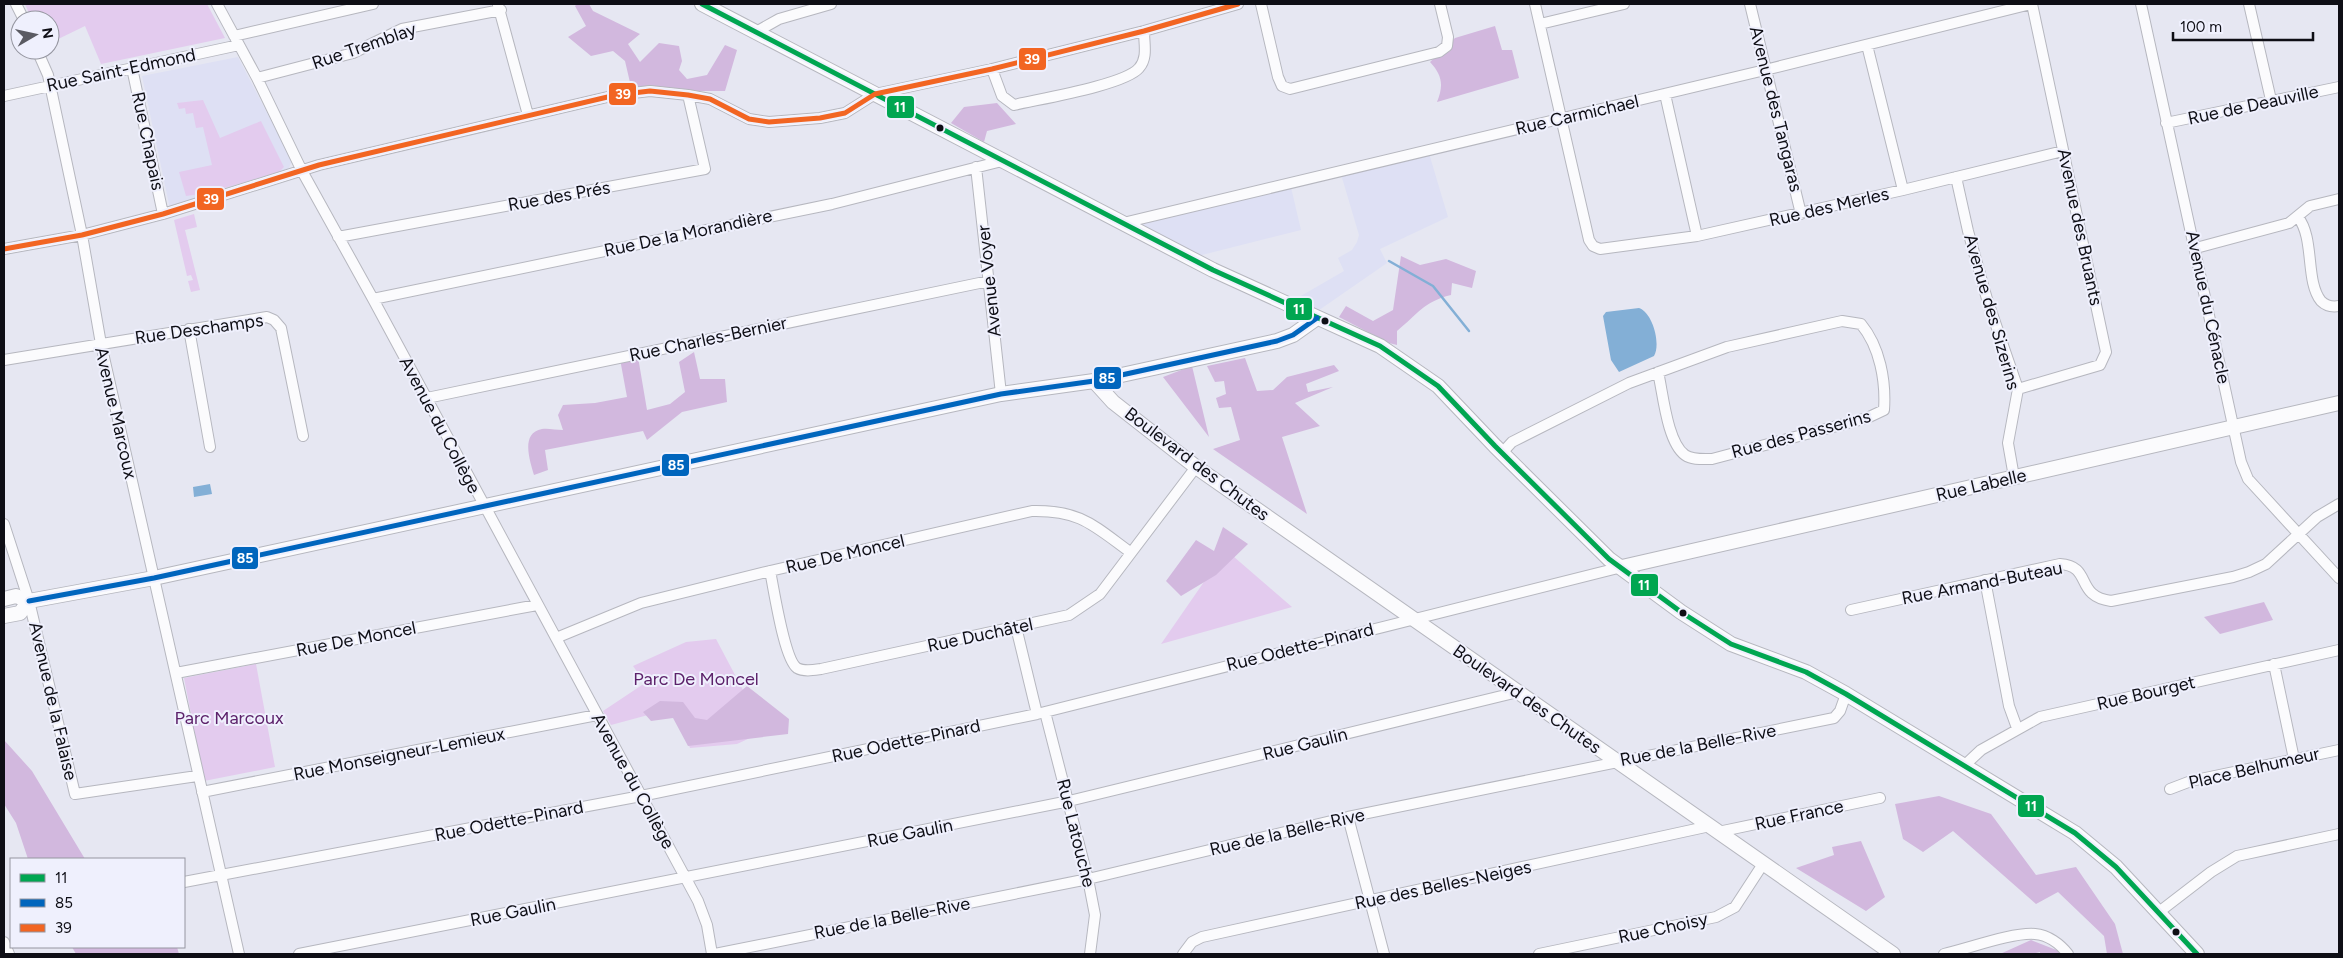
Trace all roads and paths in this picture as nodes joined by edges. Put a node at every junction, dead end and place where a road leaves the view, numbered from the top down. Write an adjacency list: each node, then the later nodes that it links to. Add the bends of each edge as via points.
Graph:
1 (217, 4): 18 (street, Avenue du Collège)
2 (373, 4): 18 (street, Rue Saint-Edmond)
3 (702, 4): 17 (street)
4 (831, 4): 17 (street, via 779,19)
5 (1238, 4): 16 (street)
6 (1261, 4): 7 (street, via 1278,77 1282,86 1290,89 1439,52 1447,46 1448,37)
7 (1440, 4)
8 (1535, 4): 15 (street)
9 (1624, 4): 15 (street)
10 (1750, 4): 23 (street, Avenue des Tangaras)
11 (2031, 4): 19 (street, Rue Carmichael); 35 (street, Avenue des Bruants)
12 (2141, 4): 34 (street, Avenue du Cénacle)
13 (2249, 4): 31 (street)
14 (499, 7): 24 (street, Rue Tremblay, via 402,30 353,53); 32 (street)
15 (1540, 24): 33 (street)
16 (1144, 31): 22 (street); 22 (street, via 1144,59 1138,69 1127,77 1061,95 1014,105 1002,96)
17 (756, 32): 27 (street)
18 (236, 40): 21 (street, Rue Saint-Edmond); 24 (street, Avenue du Collège)
19 (1867, 44): 23 (street, Rue Carmichael); 40 (street)
20 (41, 60): 25 (street, Avenue Marcoux)
21 (132, 68): 25 (street, Rue Saint-Edmond); 42 (street, Rue Chapais)
22 (992, 69): 27 (street)
23 (1765, 70): 28 (street, Rue Carmichael); 43 (street, Avenue des Tangaras)
24 (257, 78): 38 (street, Avenue du Collège)
25 (50, 86): 30 (street, Rue Saint-Edmond); 46 (street, Avenue Marcoux)
26 (2339, 87): 31 (street, Rue de Deauville)
27 (875, 94): 29 (street, via 845,113 811,120 768,122 749,119 710,99); 36 (street)
28 (1666, 94): 33 (street, Rue Carmichael); 47 (street)
29 (688, 95): 32 (street, via 650,92 616,95); 48 (street, Rue des Prés, via 705,169)
30 (4, 96)
31 (2271, 100): 34 (street, Rue de Deauville)
32 (528, 115): 38 (street)
33 (1562, 119): 45 (street, Rue Carmichael); 47 (street, Rue des Merles, via 1593,246 1600,249)
34 (2166, 123): 49 (street, Avenue du Cénacle)
35 (2064, 151): 39 (street, Rue des Merles); 60 (street, Avenue des Bruants, via 2106,352 2100,365)
36 (1002, 161): 37 (street, Rue De la Morandière); 45 (street)
37 (976, 167): 51 (street, Avenue Voyer); 52 (street, Rue De la Morandière, via 832,204)
38 (302, 171): 42 (street); 48 (street, Avenue du Collège)
39 (1956, 177): 40 (street, Rue des Merles); 60 (street, Avenue des Sizerins, via 1987,299)
40 (1903, 190): 43 (street, Rue des Merles)
41 (2339, 199): 44 (street, via 2310,206)
42 (163, 214): 46 (street)
43 (1801, 214): 47 (street, Rue des Merles)
44 (2298, 217): 49 (street, via 2290,223); 53 (street, via 2304,225 2316,288 2322,301 2331,307)
45 (1123, 223): 54 (street, via 1213,270)
46 (82, 235): 50 (street); 56 (street, Avenue Marcoux)
47 (1698, 236)
48 (338, 237): 52 (street, Avenue du Collège)
49 (2196, 248): 64 (street, Avenue du Cénacle)
50 (4, 249)
51 (989, 281): 61 (street, Avenue Voyer); 62 (street, Rue Charles-Bernier)
52 (373, 299): 62 (street, Avenue du Collège)
53 (2339, 306)
54 (1317, 318): 59 (street, via 1293,335 1277,341); 67 (street, via 1380,346 1438,386)
55 (189, 329): 56 (street, Rue Deschamps); 65 (street, Rue Deschamps, via 267,316 274,320 281,328); 66 (street)
56 (100, 344): 57 (street, Rue Deschamps); 77 (street, Avenue Marcoux)
57 (4, 360)
58 (1658, 372): 58 (street, Rue des Passerins, via 1737,345 1842,321 1861,324 1872,338 1886,388 1884,410 1867,418 1698,460 1685,455 1673,439); 67 (street, Rue des Passerins, via 1629,383 1512,442)
59 (1094, 381): 61 (street); 68 (street, Boulevard des Chutes, via 1113,402)
60 (2018, 388): 69 (street, Avenue des Sizerins, via 2008,443)
61 (1001, 394): 71 (street)
62 (426, 398): 71 (street, Avenue du Collège)
63 (2339, 403): 64 (street, Rue Labelle)
64 (2233, 428): 69 (street, Rue Labelle); 73 (street, Avenue du Cénacle, via 2248,479)
65 (303, 436)
66 (210, 448)
67 (1502, 453): 75 (street, via 1609,559)
68 (1196, 468): 74 (street, Rue Duchâtel); 85 (street, Boulevard des Chutes)
69 (2014, 477): 75 (street, Rue Labelle)
70 (2339, 504): 73 (street, Rue Armand-Buteau)
71 (484, 506): 77 (street); 82 (street, Avenue du Collège)
72 (4, 524): 81 (street)
73 (2299, 534): 78 (street, Avenue du Cénacle); 79 (street, Rue Armand-Buteau, via 2266,564 2249,572 2126,600 2097,599 2088,591 2079,570 2071,565 2060,564)
74 (1130, 552): 76 (street, Rue De Moncel, via 1074,515 1055,510 1032,511); 86 (street, Rue Duchâtel, via 1100,594 1085,605 1069,615)
75 (1622, 567): 85 (street, Rue Odette-Pinard); 92 (street, via 1681,612 1731,644 1806,672)
76 (770, 571): 86 (street, Rue Duchâtel, via 785,643 797,668 821,669); 87 (street, Rue De Moncel, via 641,603)
77 (154, 578): 81 (street); 90 (street, Avenue Marcoux)
78 (2339, 578)
79 (1985, 580): 83 (street, Rue Armand-Buteau); 95 (street, via 2009,706)
80 (4, 599): 81 (street, via 16,596)
81 (29, 601): 84 (street, via 20,613); 100 (street, Avenue de la Falaise, via 75,794)
82 (537, 605): 87 (street, Avenue du Collège); 90 (street, Rue De Moncel)
83 (1851, 610)
84 (4, 616)
85 (1411, 618): 91 (street, Boulevard des Chutes); 93 (street, Rue Odette-Pinard)
86 (1016, 627): 93 (street, Rue Latouche)
87 (556, 638): 94 (street, Avenue du Collège)
88 (2339, 650): 89 (street, Rue Bourget)
89 (2274, 664): 95 (street, Rue Bourget, via 2040,717); 97 (street)
90 (176, 673): 100 (street, Avenue Marcoux)
91 (1518, 692): 98 (street, Boulevard des Chutes); 105 (street, Rue Gaulin)
92 (1846, 694): 98 (street, Rue de la Belle-Rive, via 1834,718); 99 (street)
93 (1041, 713): 103 (street, Rue Odette-Pinard); 105 (street, Rue Latouche)
94 (597, 715): 102 (street, Rue Monseigneur-Lemieux); 103 (street, Avenue du Collège)
95 (2017, 728): 99 (street, Rue Bourget)
96 (2339, 750): 97 (street, Place Belhumeur)
97 (2294, 759): 101 (street, Place Belhumeur, via 2190,780)
98 (1617, 762): 106 (street, Rue de la Belle-Rive); 107 (street, Boulevard des Chutes)
99 (1965, 765): 115 (street, via 2075,833 2116,868)
100 (197, 776): 102 (street)
101 (2170, 789)
102 (202, 792): 110 (street)
103 (642, 796): 110 (street, Rue Odette-Pinard); 111 (street, Avenue du Collège)
104 (1880, 798): 107 (street, Rue France)
105 (1069, 801): 111 (street, Rue Gaulin); 112 (street, Rue Latouche)
106 (1348, 817): 112 (street, Rue de la Belle-Rive); 114 (street)
107 (1714, 829): 109 (street, Boulevard des Chutes); 114 (street, Rue des Belles-Neiges)
108 (2339, 834): 115 (street, via 2238,856 2211,872)
109 (1763, 864): 124 (street, Rue Choisy, via 1735,907 1716,917); 125 (street, Boulevard des Chutes)
110 (220, 876): 113 (street, Rue Odette-Pinard); 118 (street)
111 (685, 878): 119 (street, Rue Gaulin); 120 (street, Avenue du Collège, via 707,925)
112 (1088, 879): 120 (street, Rue de la Belle-Rive); 121 (street, Rue Latouche, via 1095,915)
113 (185, 882)
114 (1370, 901): 122 (street, Rue des Belles-Neiges, via 1202,937 1192,942); 123 (street)
115 (2159, 912): 128 (street)
116 (4, 942): 117 (street)
117 (10, 954)
118 (239, 954)
119 (299, 954)
120 (713, 954)
121 (1090, 954)
122 (1183, 954)
123 (1384, 954)
124 (1539, 954)
125 (1893, 954)
126 (1944, 954): 127 (street, via 2035,934 2050,939)
127 (2068, 954)
128 (2198, 954)

